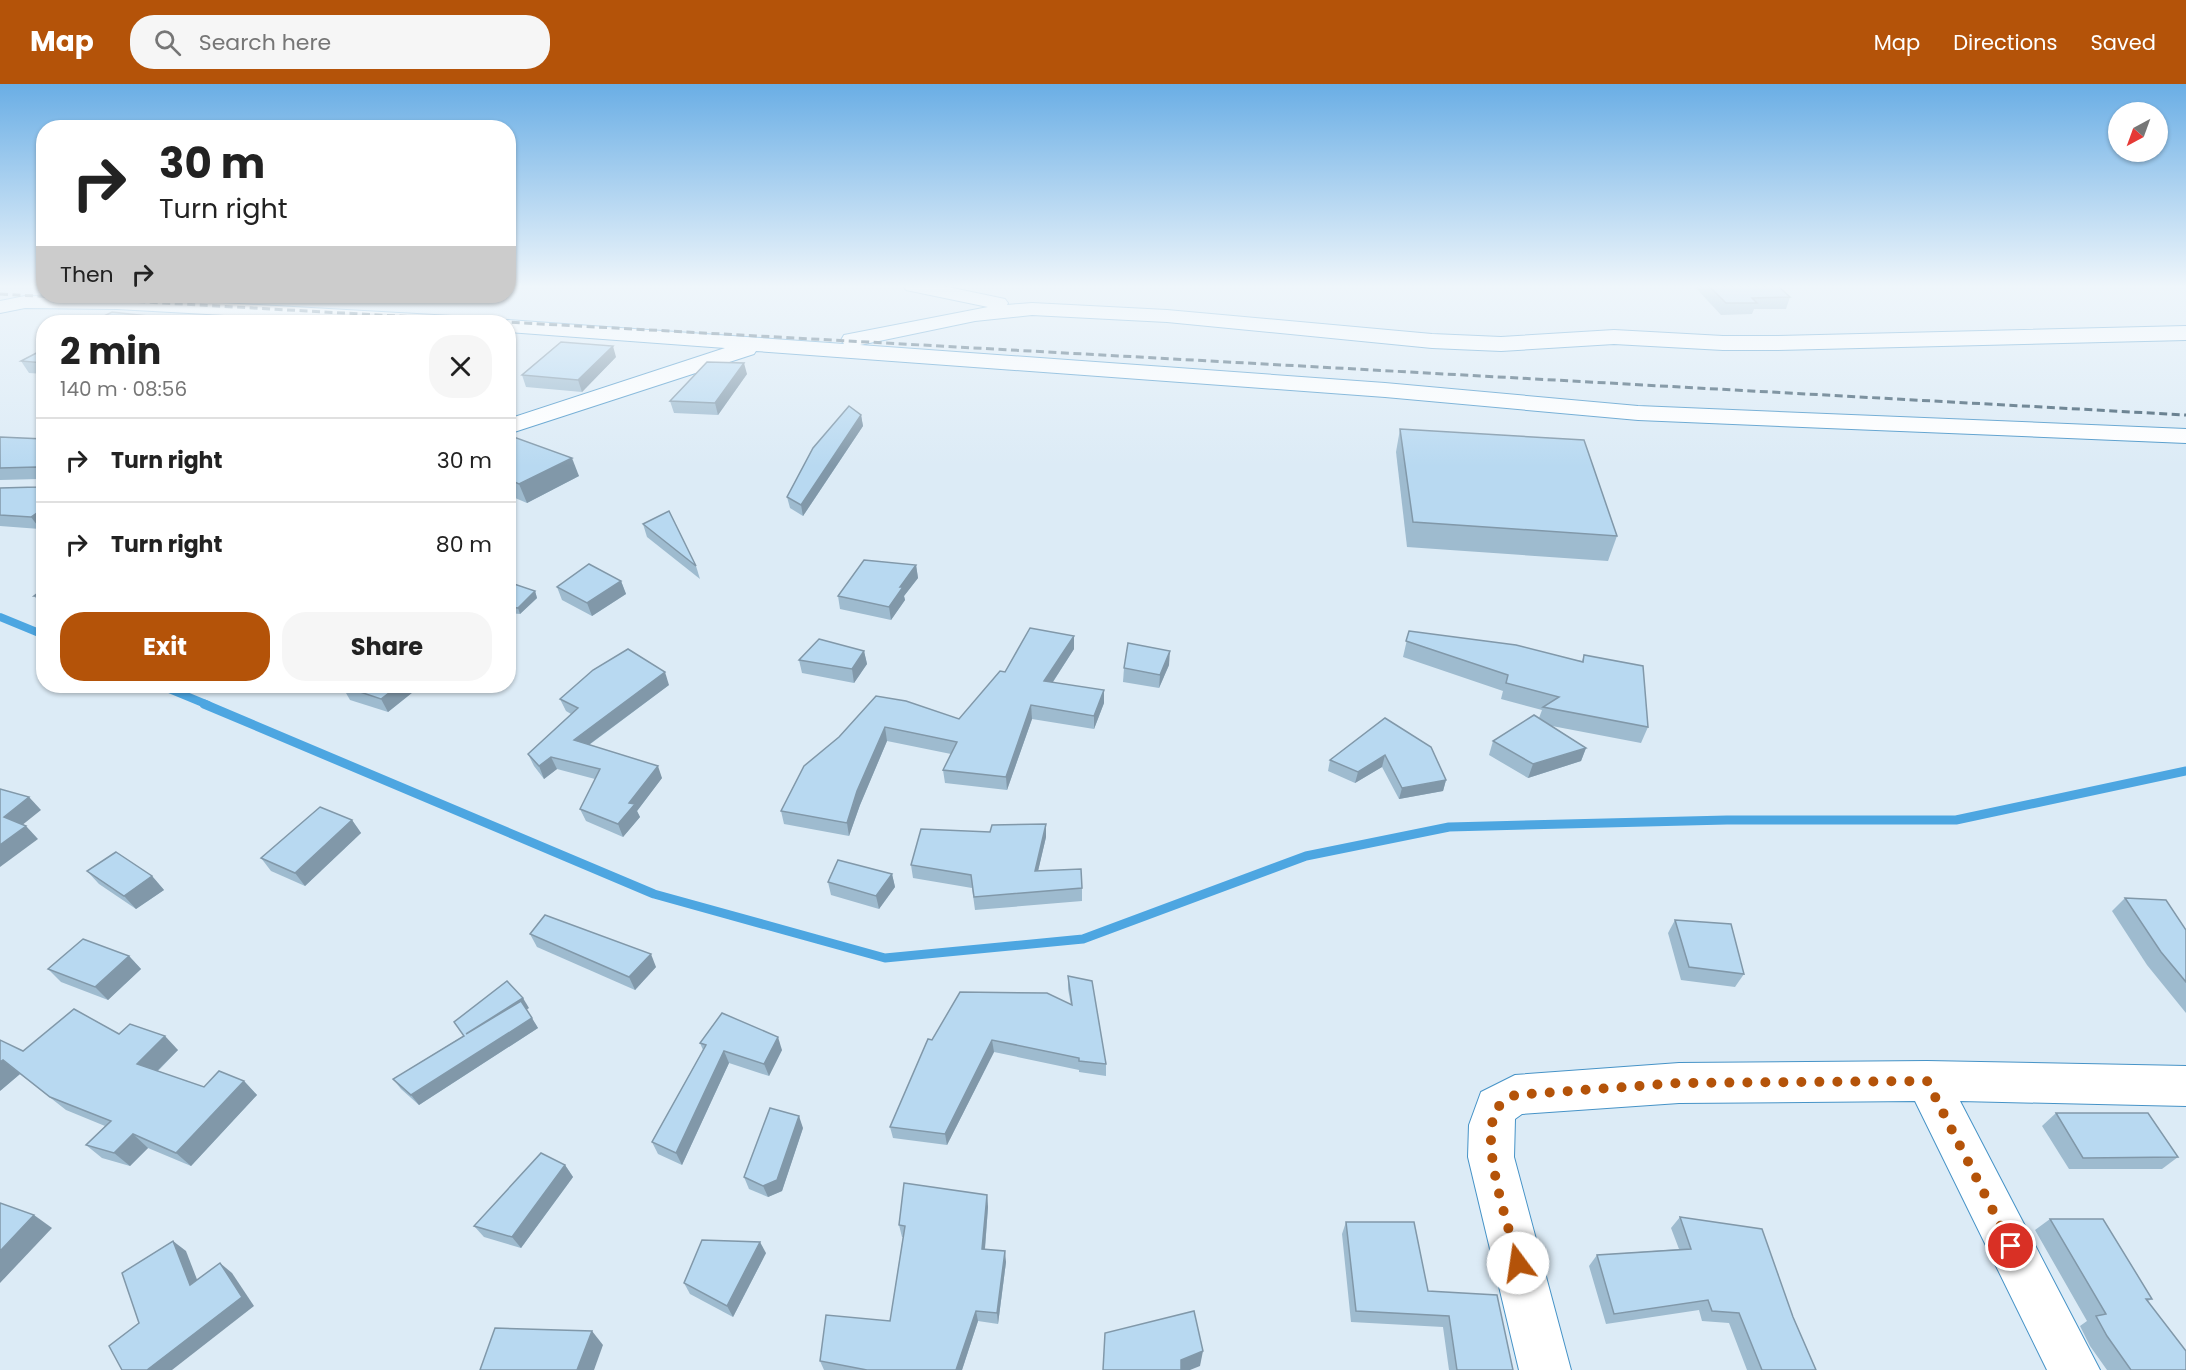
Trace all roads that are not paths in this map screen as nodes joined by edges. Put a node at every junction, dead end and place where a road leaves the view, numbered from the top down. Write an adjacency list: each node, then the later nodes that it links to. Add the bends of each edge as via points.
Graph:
1 (756, 346): 5 (street)
2 (787, 346): 4 (street)
3 (833, 346): 4 (street)
4 (823, 349): 6 (street, via 1373,389 1638,413)
5 (516, 424)
6 (2186, 436)
7 (1927, 1081): 8 (street); 9 (street, via 1679,1083 1515,1095 1497,1106 1491,1125 1491,1157); 10 (street)
8 (2186, 1086)
9 (1545, 1370)
10 (2074, 1370)

